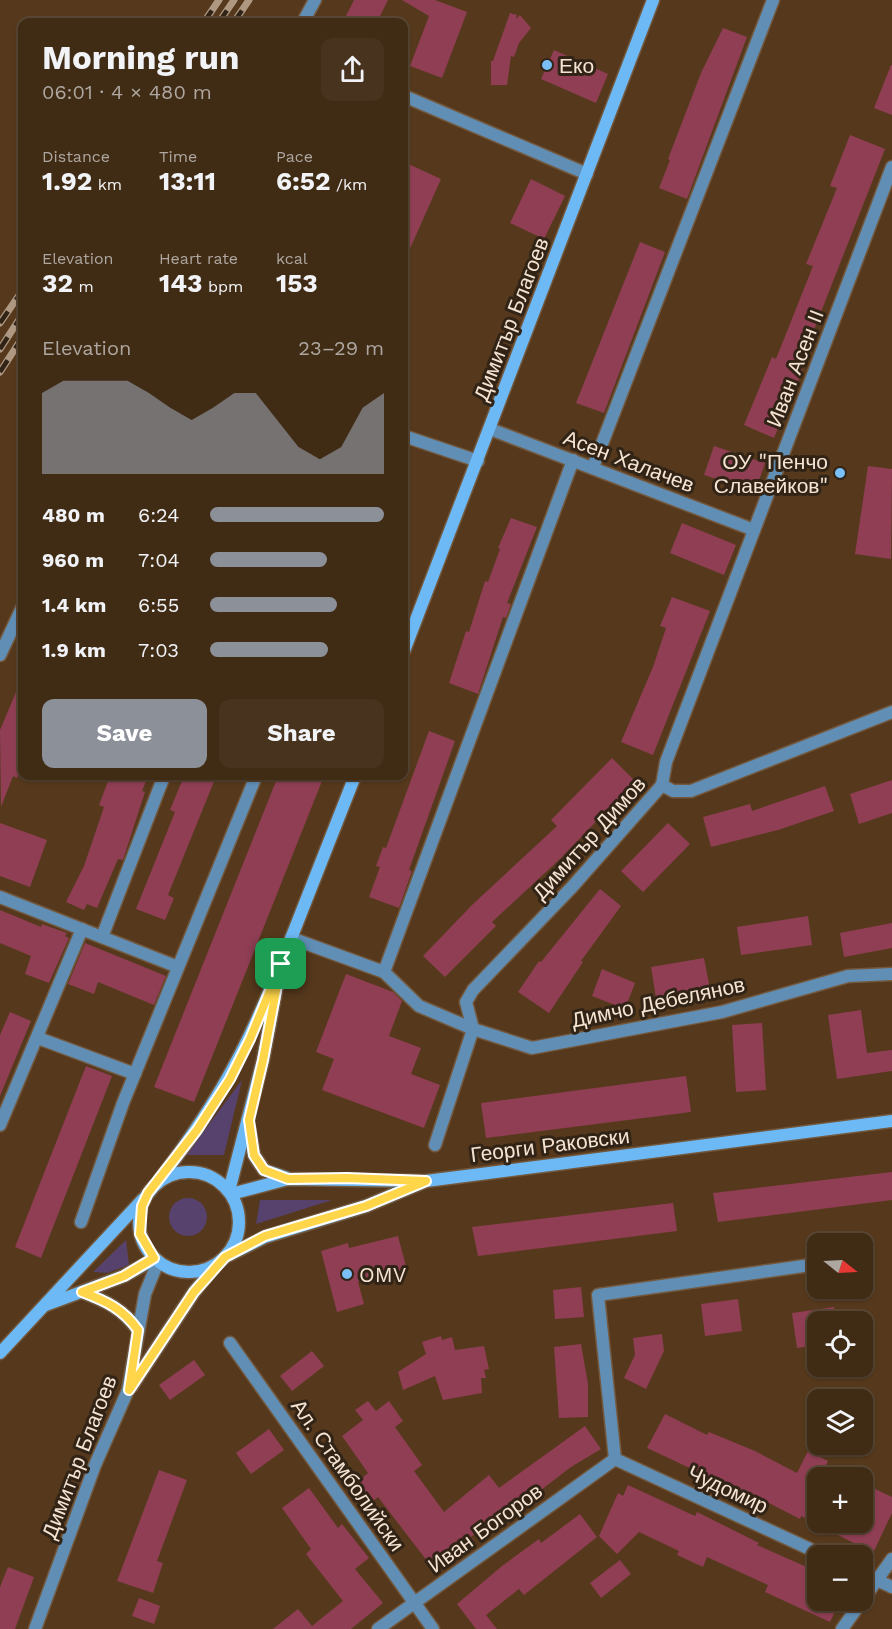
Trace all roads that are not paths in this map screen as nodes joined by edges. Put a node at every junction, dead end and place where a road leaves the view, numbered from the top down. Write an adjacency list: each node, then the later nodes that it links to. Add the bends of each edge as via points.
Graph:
1 (315, 0): 4 (street)
2 (653, 0): 7 (street, Димитър Благоев)
3 (773, 0): 12 (street)
4 (305, 18)
5 (408, 98): 7 (street)
6 (892, 167): 13 (street, Иван Асен II)
7 (587, 174): 8 (street, Димитър Благоев)
8 (490, 429): 10 (street, Асен Халачев); 11 (street, Димитър Благоев)
9 (408, 437): 11 (street)
10 (573, 460): 12 (street, Асен Халачев); 28 (street)
11 (478, 461): 15 (street, Димитър Благоев)
12 (593, 467): 13 (street, Асен Халачев)
13 (754, 530): 21 (street, Иван Асен II, via 666,762)
14 (18, 617): 16 (street)
15 (408, 641)
16 (0, 655)
17 (891, 716): 21 (street, Димитър Димов, via 691,792 673,791)
18 (162, 780): 24 (street)
19 (254, 780): 27 (street)
20 (353, 780): 25 (street)
21 (662, 785): 30 (street, Димитър Димов, via 572,888 473,990 466,1002)
22 (0, 897): 23 (street)
23 (82, 929): 24 (street); 31 (street)
24 (102, 937): 27 (street)
25 (291, 938): 26 (street); 28 (street)
26 (281, 964): 33 (street); 39 (street, via 230,1079)
27 (178, 967): 32 (street)
28 (384, 972): 30 (street, Димчо Дебелянов, via 419,1006)
29 (892, 974): 30 (street, Димчо Дебелянов, via 848,976 722,1012 532,1048)
30 (473, 1029): 36 (street)
31 (38, 1038): 32 (street); 35 (street)
32 (135, 1074): 41 (street)
33 (249, 1120): 37 (street, via 254,1155 264,1170); 40 (street)
34 (892, 1121): 38 (street, Георги Раковски)
35 (0, 1125)
36 (435, 1145)
37 (288, 1179): 38 (street); 40 (street)
38 (426, 1181): 43 (street, Георги Раковски, via 366,1206 265,1236)
39 (152, 1189): 40 (street, via 169,1176 185,1172 209,1176); 42 (street, via 139,1220 140,1234); 46 (street)
40 (230, 1192): 43 (street, via 239,1227 232,1248)
41 (81, 1222)
42 (156, 1260): 43 (street, via 187,1273 202,1271); 45 (street); 47 (street, Димитър Благоев)
43 (221, 1261): 50 (street, via 194,1292)
44 (807, 1266): 51 (street, via 598,1295)
45 (82, 1292): 46 (street); 47 (street, via 110,1302)
46 (42, 1306): 49 (street)
47 (138, 1330): 50 (street, Димитър Благоев)
48 (230, 1343): 57 (street, Ал. Стамболийски)
49 (0, 1353)
50 (129, 1390): 58 (street, Димитър Благоев, via 95,1465)
51 (615, 1459): 52 (street, Чудомир); 57 (street, Иван Богоров)
52 (807, 1548)
53 (892, 1559): 55 (street)
54 (873, 1578): 55 (street)
55 (879, 1580): 56 (street); 61 (street)
56 (892, 1587)
57 (414, 1603): 59 (street, Иван Богоров); 60 (street, Ал. Стамболийски)
58 (35, 1629)
59 (378, 1629)
60 (433, 1629)
61 (842, 1629)

